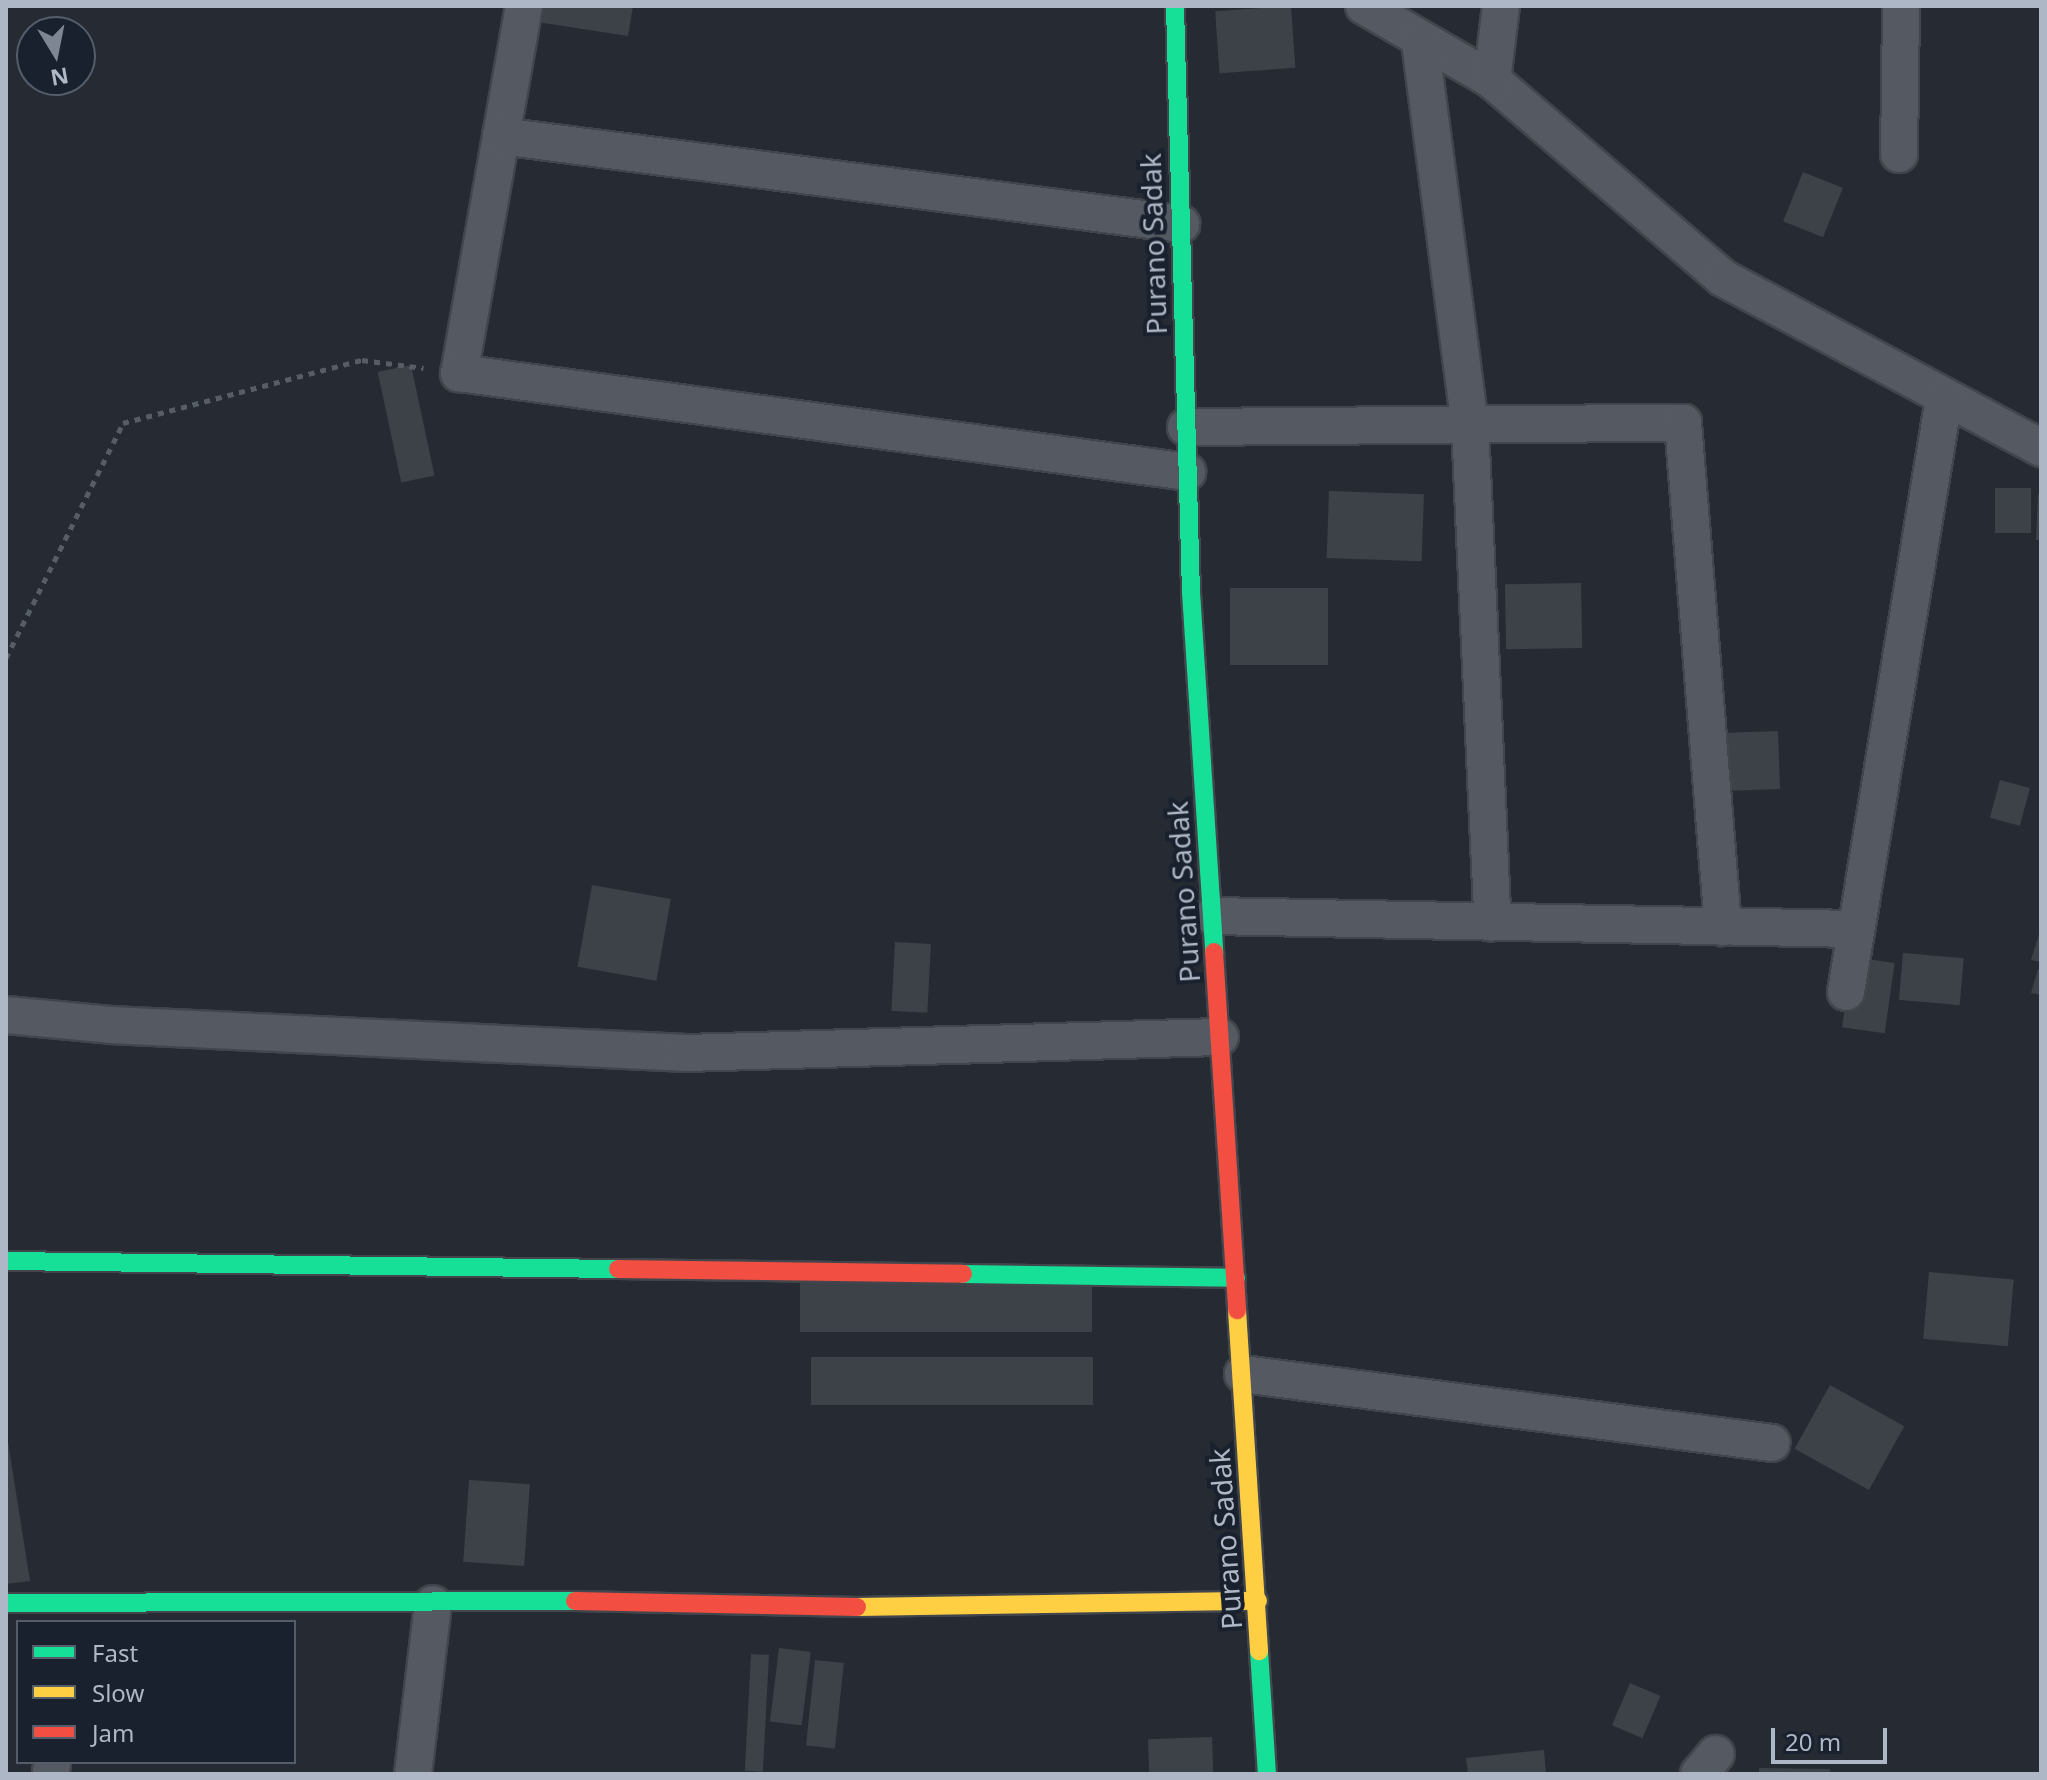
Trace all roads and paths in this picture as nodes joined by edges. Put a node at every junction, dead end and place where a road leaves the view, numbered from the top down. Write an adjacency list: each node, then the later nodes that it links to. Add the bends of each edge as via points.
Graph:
1 (524, 6): 8 (street)
2 (1175, 6): 10 (street, Purano Sadak)
3 (1364, 6): 6 (street)
4 (1501, 6): 7 (street)
5 (1901, 6): 9 (street)
6 (1420, 41): 7 (street); 13 (street)
7 (1492, 80): 12 (street, via 1723,278)
8 (501, 136): 10 (street); 11 (street)
9 (1899, 154)
10 (1181, 224): 14 (street, Purano Sadak)
11 (459, 373): 16 (street); 17 (path, via 362,360 123,423)
12 (1944, 399): 15 (street); 21 (street)
13 (1470, 425): 14 (street); 19 (street); 20 (street, via 1683,423)
14 (1186, 427): 16 (street, Purano Sadak)
15 (2041, 448)
16 (1187, 472): 18 (street, Purano Sadak)
17 (6, 658)
18 (1212, 916): 19 (street); 24 (street, Purano Sadak)
19 (1493, 922): 20 (street)
20 (1723, 927): 21 (street)
21 (1856, 929): 22 (street)
22 (1846, 992)
23 (6, 1015): 24 (street, via 111,1025 686,1053)
24 (1220, 1037): 26 (street, Purano Sadak)
25 (6, 1261): 26 (street)
26 (1236, 1278): 27 (street, Purano Sadak)
27 (1243, 1374): 28 (street); 29 (street, Purano Sadak)
28 (1772, 1443)
29 (1258, 1601): 31 (street, via 891,1608 698,1601); 34 (street, Purano Sadak)
30 (6, 1603): 32 (street)
31 (433, 1604): 32 (street); 33 (street)
32 (63, 1613)
33 (413, 1774)
34 (1267, 1774)

